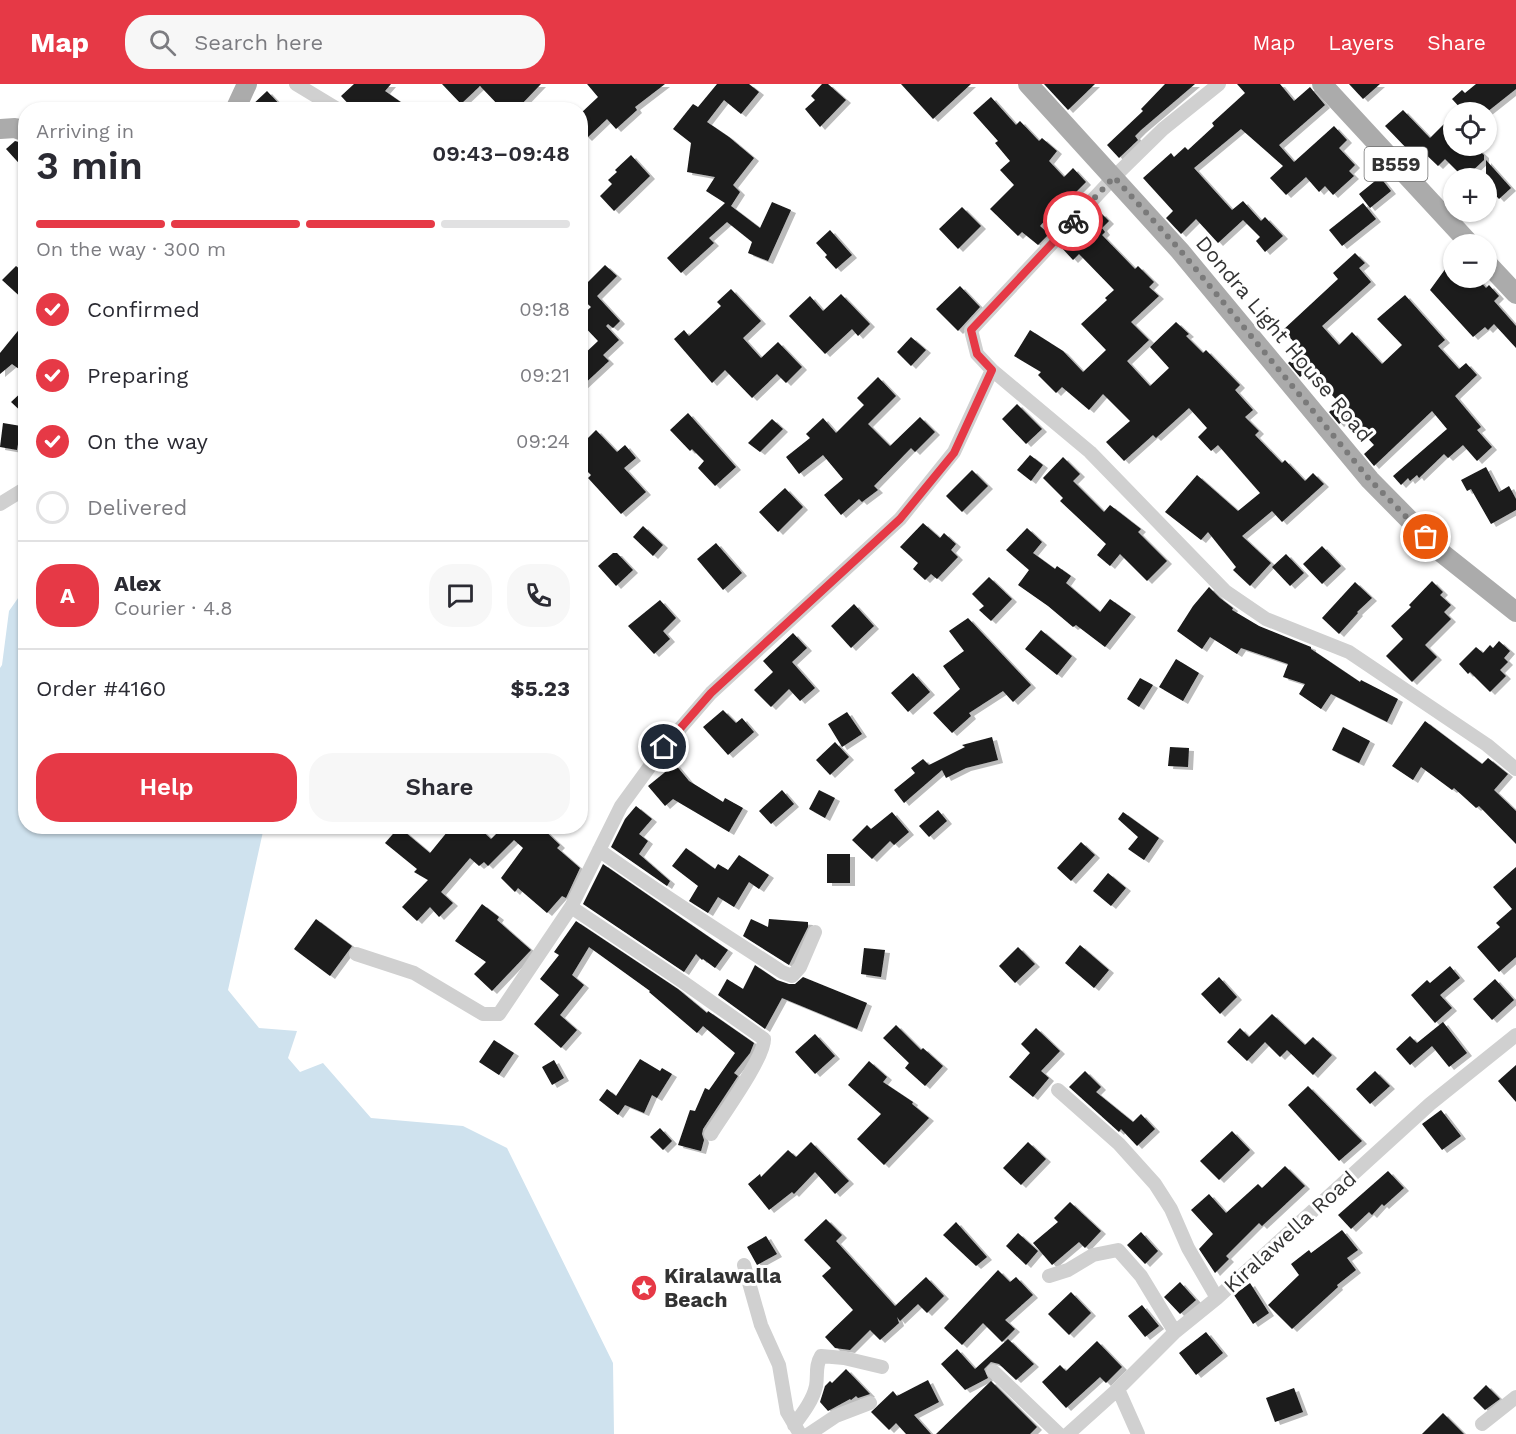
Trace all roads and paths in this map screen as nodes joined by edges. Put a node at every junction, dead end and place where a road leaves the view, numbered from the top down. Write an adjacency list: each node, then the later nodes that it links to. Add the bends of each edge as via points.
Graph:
1 (248, 84): 6 (main road)
2 (296, 84): 7 (street)
3 (1028, 84): 10 (main road, Dondra Light House Road)
4 (1219, 84): 10 (street, via 1163,129)
5 (1322, 84): 11 (main road, B559)
6 (239, 102)
7 (326, 102)
8 (0, 129): 9 (main road)
9 (18, 129)
10 (1114, 177): 14 (street, via 971,330 977,354); 17 (main road, Dondra Light House Road, via 1180,250 1370,480 1443,554)
11 (1461, 234)
12 (1497, 274): 13 (main road)
13 (1516, 294)
14 (992, 370): 18 (street, via 1090,452 1225,591 1266,619 1349,652 1487,745); 19 (street, via 954,453 900,519 711,693 664,747 621,807)
15 (18, 493): 16 (street)
16 (0, 504)
17 (1516, 612)
18 (1516, 769)
19 (599, 850): 20 (street); 21 (street, via 792,976)
20 (571, 907): 22 (street, via 499,1014 483,1014 414,973); 25 (street, via 764,1039 750,1072)
21 (815, 932)
22 (356, 954)
23 (1516, 1035): 28 (street, Kiralawella Road, via 1430,1104)
24 (1058, 1090): 28 (street, via 1119,1144 1155,1184)
25 (711, 1134)
26 (744, 1265): 36 (street, via 760,1326 779,1365 787,1412)
27 (1049, 1276): 29 (street, via 1093,1255 1118,1250 1142,1276)
28 (1217, 1298): 29 (street, Kiralawella Road)
29 (1175, 1332): 32 (street, Kiralawella Road)
30 (882, 1367): 36 (street, via 821,1356 816,1386)
31 (993, 1371): 38 (street)
32 (1118, 1389): 39 (street, Kiralawella Road); 40 (street)
33 (1516, 1397): 35 (street)
34 (870, 1404): 37 (street, via 836,1416)
35 (1482, 1424)
36 (797, 1429)
37 (809, 1434)
38 (1059, 1434)
39 (1068, 1434)
40 (1138, 1434)

